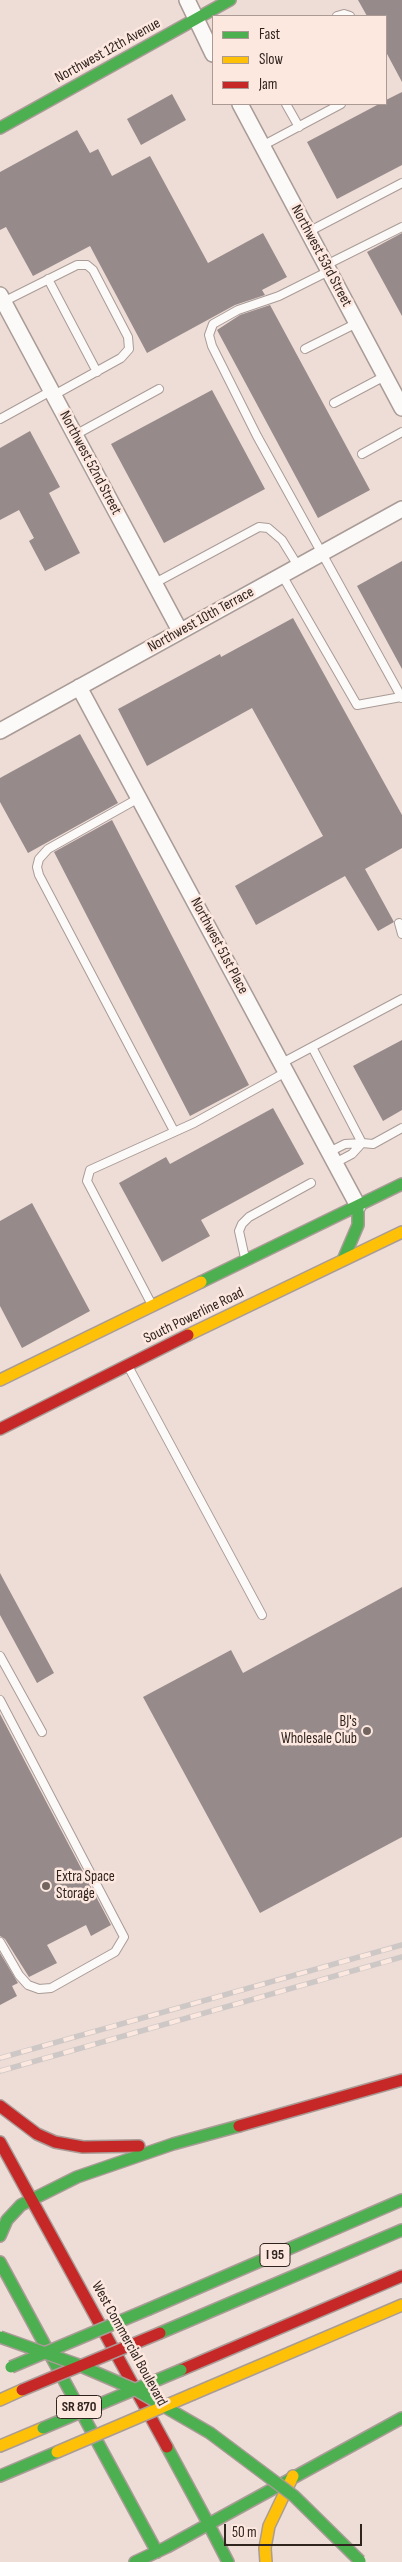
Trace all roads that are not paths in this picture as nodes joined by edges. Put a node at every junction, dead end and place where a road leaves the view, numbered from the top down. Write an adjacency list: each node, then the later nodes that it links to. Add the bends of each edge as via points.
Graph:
1 (187, 0): 3 (street)
2 (230, 0): 3 (main road, Northwest 12th Avenue)
3 (195, 20): 4 (street); 9 (main road, Northwest 12th Avenue)
4 (212, 52)
5 (241, 105): 10 (street, Northwest 53rd Street)
6 (287, 105): 8 (lane)
7 (339, 105): 8 (lane)
8 (299, 127): 10 (lane)
9 (0, 128)
10 (262, 146): 13 (street, Northwest 53rd Street)
11 (402, 183): 13 (lane)
12 (402, 227): 14 (lane)
13 (308, 232): 14 (street, Northwest 53rd Street)
14 (327, 268): 17 (street, Northwest 53rd Street); 30 (lane, via 279,296 221,319 213,324 209,335 257,436)
15 (48, 279): 16 (lane); 19 (lane); 19 (lane, via 77,265 87,265 93,270 129,344 121,358)
16 (2, 298): 22 (street, Northwest 52nd Street)
17 (357, 323): 18 (lane); 20 (street, Northwest 53rd Street)
18 (305, 350)
19 (97, 372): 22 (lane)
20 (385, 376): 23 (lane); 24 (street, Northwest 53rd Street)
21 (159, 388): 27 (lane)
22 (53, 393): 25 (lane); 27 (street, Northwest 52nd Street)
23 (334, 403)
24 (402, 408)
25 (0, 419)
26 (402, 432): 28 (lane)
27 (75, 435): 33 (street, Northwest 52nd Street)
28 (362, 454)
29 (402, 509): 30 (street, Northwest 10th Terrace)
30 (322, 553): 31 (street, Northwest 10th Terrace); 36 (lane)
31 (298, 566): 32 (street, Northwest 10th Terrace); 33 (lane, via 282,540 268,528 259,527)
32 (282, 575): 34 (street, Northwest 10th Terrace); 36 (lane, via 357,705)
33 (155, 583): 34 (street, Northwest 52nd Street)
34 (180, 631): 35 (street, Northwest 10th Terrace)
35 (79, 688): 37 (street, Northwest 10th Terrace); 38 (street, Northwest 51st Place)
36 (402, 698)
37 (0, 731)
38 (139, 798): 43 (street, Northwest 51st Place); 45 (lane, via 48,849 37,867)
39 (399, 923): 40 (lane)
40 (402, 934)
41 (402, 999): 42 (lane)
42 (312, 1047): 43 (lane); 46 (lane)
43 (284, 1068): 45 (lane); 47 (street, Northwest 51st Place)
44 (402, 1128): 46 (lane, via 373,1144)
45 (174, 1131): 54 (lane, via 101,1164 90,1170 87,1176)
46 (362, 1143): 47 (lane, via 352,1154); 47 (lane, via 345,1144)
47 (332, 1157): 50 (street, Northwest 51st Place)
48 (311, 1183): 52 (lane, via 242,1224 239,1231)
49 (402, 1184): 50 (main road, South Powerline Road)
50 (358, 1206): 52 (main road, South Powerline Road); 53 (main road, via 358,1225)
51 (402, 1232): 53 (main road, South Powerline Road)
52 (246, 1260): 54 (main road, South Powerline Road)
53 (343, 1260): 55 (main road, South Powerline Road)
54 (152, 1305): 56 (main road, South Powerline Road)
55 (127, 1364): 57 (main road, South Powerline Road); 58 (lane)
56 (0, 1380)
57 (0, 1429)
58 (262, 1615)
59 (0, 1656): 61 (lane)
60 (0, 1700): 62 (lane, via 124,1937 115,1952 51,1988 39,1989 28,1985 19,1975)
61 (42, 1732)
62 (0, 1942)
63 (402, 2080): 66 (main road)
64 (0, 2106): 66 (main road, via 37,2134 68,2145)
65 (0, 2142): 67 (main road, West Commercial Boulevard)
66 (173, 2144): 67 (main road, via 77,2177)
67 (31, 2198): 70 (main road, via 14,2212); 81 (main road, West Commercial Boulevard)
68 (402, 2200): 75 (main road, I 95, bridge)
69 (402, 2230): 76 (main road, bridge)
70 (0, 2236)
71 (0, 2262): 82 (main road, SR 870)
72 (402, 2276): 78 (main road, bridge)
73 (402, 2305): 79 (main road, bridge)
74 (0, 2338): 86 (main road, bridge, via 60,2358 134,2389 210,2433 294,2496)
75 (5, 2369)
76 (0, 2400)
77 (402, 2418): 80 (main road)
78 (0, 2446)
79 (0, 2476)
80 (293, 2476): 81 (main road); 85 (main road, via 269,2526)
81 (208, 2524): 82 (main road); 84 (main road, West Commercial Boulevard)
82 (160, 2557): 83 (main road)
83 (135, 2562)
84 (228, 2562)
85 (266, 2562)
86 (360, 2562)

